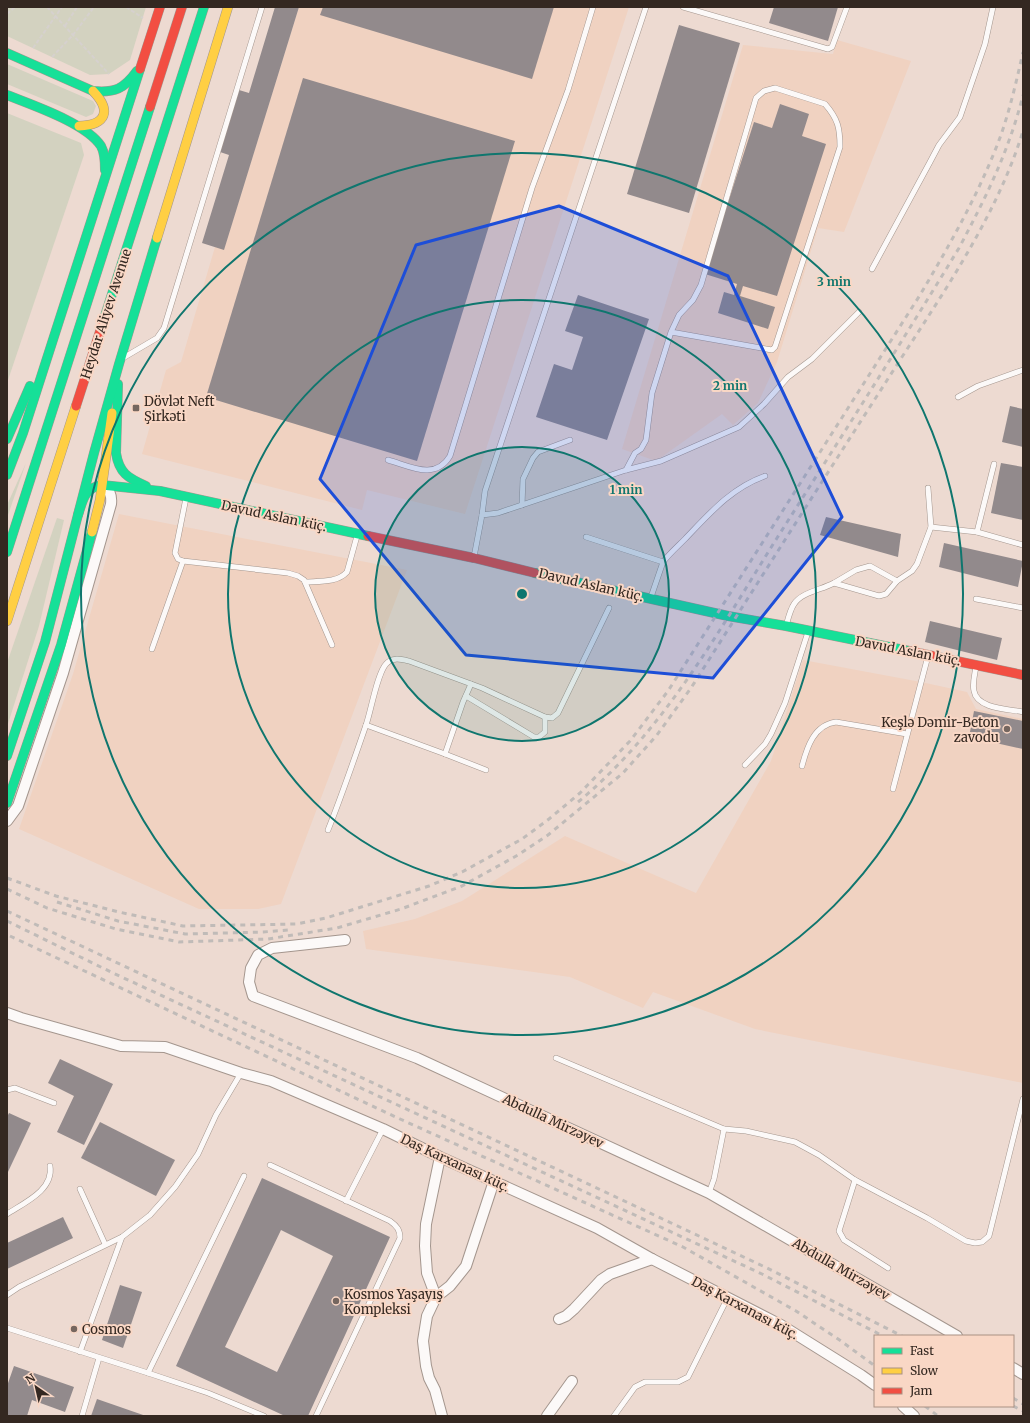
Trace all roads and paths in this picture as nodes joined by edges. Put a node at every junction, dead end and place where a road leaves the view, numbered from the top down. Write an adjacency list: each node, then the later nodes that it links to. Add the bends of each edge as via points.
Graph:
1 (15, 7): 17 (path)
2 (47, 7): 18 (path)
3 (62, 7): 18 (path)
4 (77, 7): 20 (path)
5 (94, 7): 21 (path)
6 (126, 7): 19 (path)
7 (160, 7): 25 (main road)
8 (182, 7): 57 (main road, Heydar Aliyev Avenue)
9 (204, 7): 68 (main road, Heydar Aliyev Avenue)
10 (228, 7): 35 (main road)
11 (262, 7): 35 (lane, via 164,328 157,338)
12 (593, 7): 40 (lane, via 568,90 532,188 450,456 438,469 427,471)
13 (646, 7): 51 (lane, via 486,491)
14 (683, 7): 15 (lane, via 824,49 832,47)
15 (847, 7)
16 (993, 7): 31 (lane, via 984,44 960,117 930,162)
17 (7, 14)
18 (56, 17): 20 (path); 22 (path)
19 (143, 18)
20 (65, 26): 21 (path)
21 (72, 35): 24 (path); 26 (path)
22 (33, 48)
23 (7, 53): 27 (main road)
24 (52, 57)
25 (143, 60): 27 (main road, via 132,79 121,88 104,92); 30 (main road)
26 (109, 74)
27 (93, 91): 29 (main road, via 102,98 105,112 97,124 90,127)
28 (7, 95): 29 (main road)
29 (79, 126): 30 (main road, via 101,146 105,160)
30 (105, 178): 33 (main road)
31 (872, 269)
32 (859, 312): 42 (lane, via 812,359 788,377 739,427 668,459)
33 (61, 314): 38 (main road); 43 (main road, via 24,432)
34 (671, 332): 34 (lane, via 679,315 702,285 756,98 764,91 775,88 825,104 840,128 840,147 775,347 772,350); 42 (lane, via 652,393 646,440 641,449 634,453)
35 (120, 362): 45 (main road); 47 (main road, via 117,462 127,477); 50 (main road)
36 (1023, 370): 37 (lane, via 978,386)
37 (958, 397)
38 (7, 439)
39 (570, 440): 49 (lane, via 538,452 533,458 523,479)
40 (388, 460)
41 (994, 464): 53 (lane)
42 (626, 470): 49 (lane)
43 (7, 475)
44 (765, 476): 60 (lane, via 747,483 724,500)
45 (102, 485): 47 (main road); 50 (main road, via 89,488); 88 (main road, via 96,517 61,645); 89 (street, via 111,494 110,504 66,665 18,806)
46 (928, 488): 52 (lane)
47 (160, 491): 48 (main road, Davud Aslan küç.)
48 (186, 497): 54 (main road, Davud Aslan küç.); 59 (lane, via 175,552 178,559)
49 (522, 505): 51 (lane)
50 (78, 514): 83 (main road, via 50,624)
51 (482, 516): 58 (lane)
52 (931, 527): 53 (lane); 61 (lane, via 917,564 912,571)
53 (978, 532): 56 (lane)
54 (358, 534): 58 (main road, Davud Aslan küç.); 62 (lane, via 344,576)
55 (586, 537): 60 (lane)
56 (1023, 545)
57 (7, 552)
58 (474, 558): 64 (main road, Davud Aslan küç.)
59 (183, 561): 62 (lane, via 288,573 298,576); 72 (lane)
60 (663, 562): 64 (lane)
61 (897, 581): 63 (lane, via 870,566 856,570); 63 (lane, via 886,594 879,596)
62 (305, 582): 71 (lane)
63 (834, 583): 69 (lane, via 798,599 791,609)
64 (651, 598): 69 (main road, Davud Aslan küç.)
65 (976, 599): 67 (lane)
66 (609, 608): 79 (lane, via 558,712 552,718)
67 (1023, 608)
68 (7, 621)
69 (786, 626): 70 (main road, Davud Aslan küç.)
70 (808, 631): 73 (main road, Davud Aslan küç.); 84 (lane, via 785,703 772,734)
71 (332, 645)
72 (152, 649)
73 (928, 655): 74 (main road, Davud Aslan küç.); 81 (lane)
74 (976, 665): 75 (main road, Davud Aslan küç.); 78 (lane, via 973,690 976,698 987,705)
75 (1023, 674)
76 (471, 684): 77 (lane); 79 (lane); 80 (lane, via 409,661 393,659 381,672)
77 (466, 696): 79 (lane, via 534,737 539,737 545,732); 82 (lane)
78 (1023, 712)
79 (545, 717)
80 (366, 725): 82 (lane); 90 (lane)
81 (907, 734): 85 (lane, via 836,722 828,723 808,745); 87 (lane)
82 (445, 754): 86 (lane)
83 (7, 756)
84 (745, 765)
85 (802, 766)
86 (486, 770)
87 (893, 789)
88 (7, 803)
89 (7, 821)
90 (328, 830)
91 (345, 940): 107 (street, Abdulla Mirzəyev, via 272,948 258,955 251,968 249,982 253,996 416,1058)
92 (7, 1013): 94 (street, Daş Karxanası küç., via 116,1044 165,1047)
93 (556, 1058): 99 (lane)
94 (241, 1073): 98 (street, Daş Karxanası küç., via 271,1081); 110 (lane, via 216,1115 198,1154 175,1187 150,1215)
95 (7, 1090): 97 (lane, via 15,1088)
96 (1023, 1099): 104 (lane, via 989,1236 982,1242 966,1242)
97 (54, 1103)
98 (383, 1129): 100 (street, Daş Karxanası küç.); 108 (lane)
99 (724, 1129): 104 (lane, via 746,1131 794,1142 819,1155); 107 (lane)
100 (440, 1157): 105 (street, Daş Karxanası küç.); 115 (street, via 426,1224 425,1246 427,1273)
101 (270, 1165): 108 (lane)
102 (50, 1166): 109 (lane, via 51,1173 42,1190)
103 (244, 1176): 123 (lane)
104 (855, 1180): 113 (lane, via 839,1231 844,1240)
105 (494, 1181): 112 (street, Daş Karxanası küç., via 598,1228); 115 (street, via 466,1266 450,1286)
106 (80, 1189): 111 (lane)
107 (709, 1193): 119 (street, Abdulla Mirzəyev)
108 (346, 1201): 130 (lane, via 397,1225 400,1238)
109 (7, 1214)
110 (122, 1237): 111 (lane); 120 (lane)
111 (105, 1244): 114 (lane)
112 (652, 1259): 116 (street, Daş Karxanası küç.); 117 (street, via 610,1274 566,1316)
113 (888, 1268)
114 (7, 1294)
115 (436, 1297): 131 (street, via 427,1316 423,1341 429,1378)
116 (728, 1297): 126 (street, Daş Karxanası küç., via 781,1325); 133 (lane, via 688,1377 678,1382 644,1382 635,1387)
117 (559, 1319)
118 (7, 1328): 120 (lane)
119 (955, 1335)
120 (80, 1352): 121 (lane)
121 (99, 1358): 123 (lane); 128 (lane)
122 (1014, 1369): 124 (street)
123 (148, 1373): 129 (lane, via 208,1393)
124 (1023, 1374)
125 (572, 1381): 132 (street)
126 (874, 1384)
127 (904, 1407): 134 (street)
128 (82, 1416)
129 (264, 1416)
130 (316, 1416)
131 (442, 1416)
132 (547, 1416)
133 (614, 1416)
134 (914, 1416)

